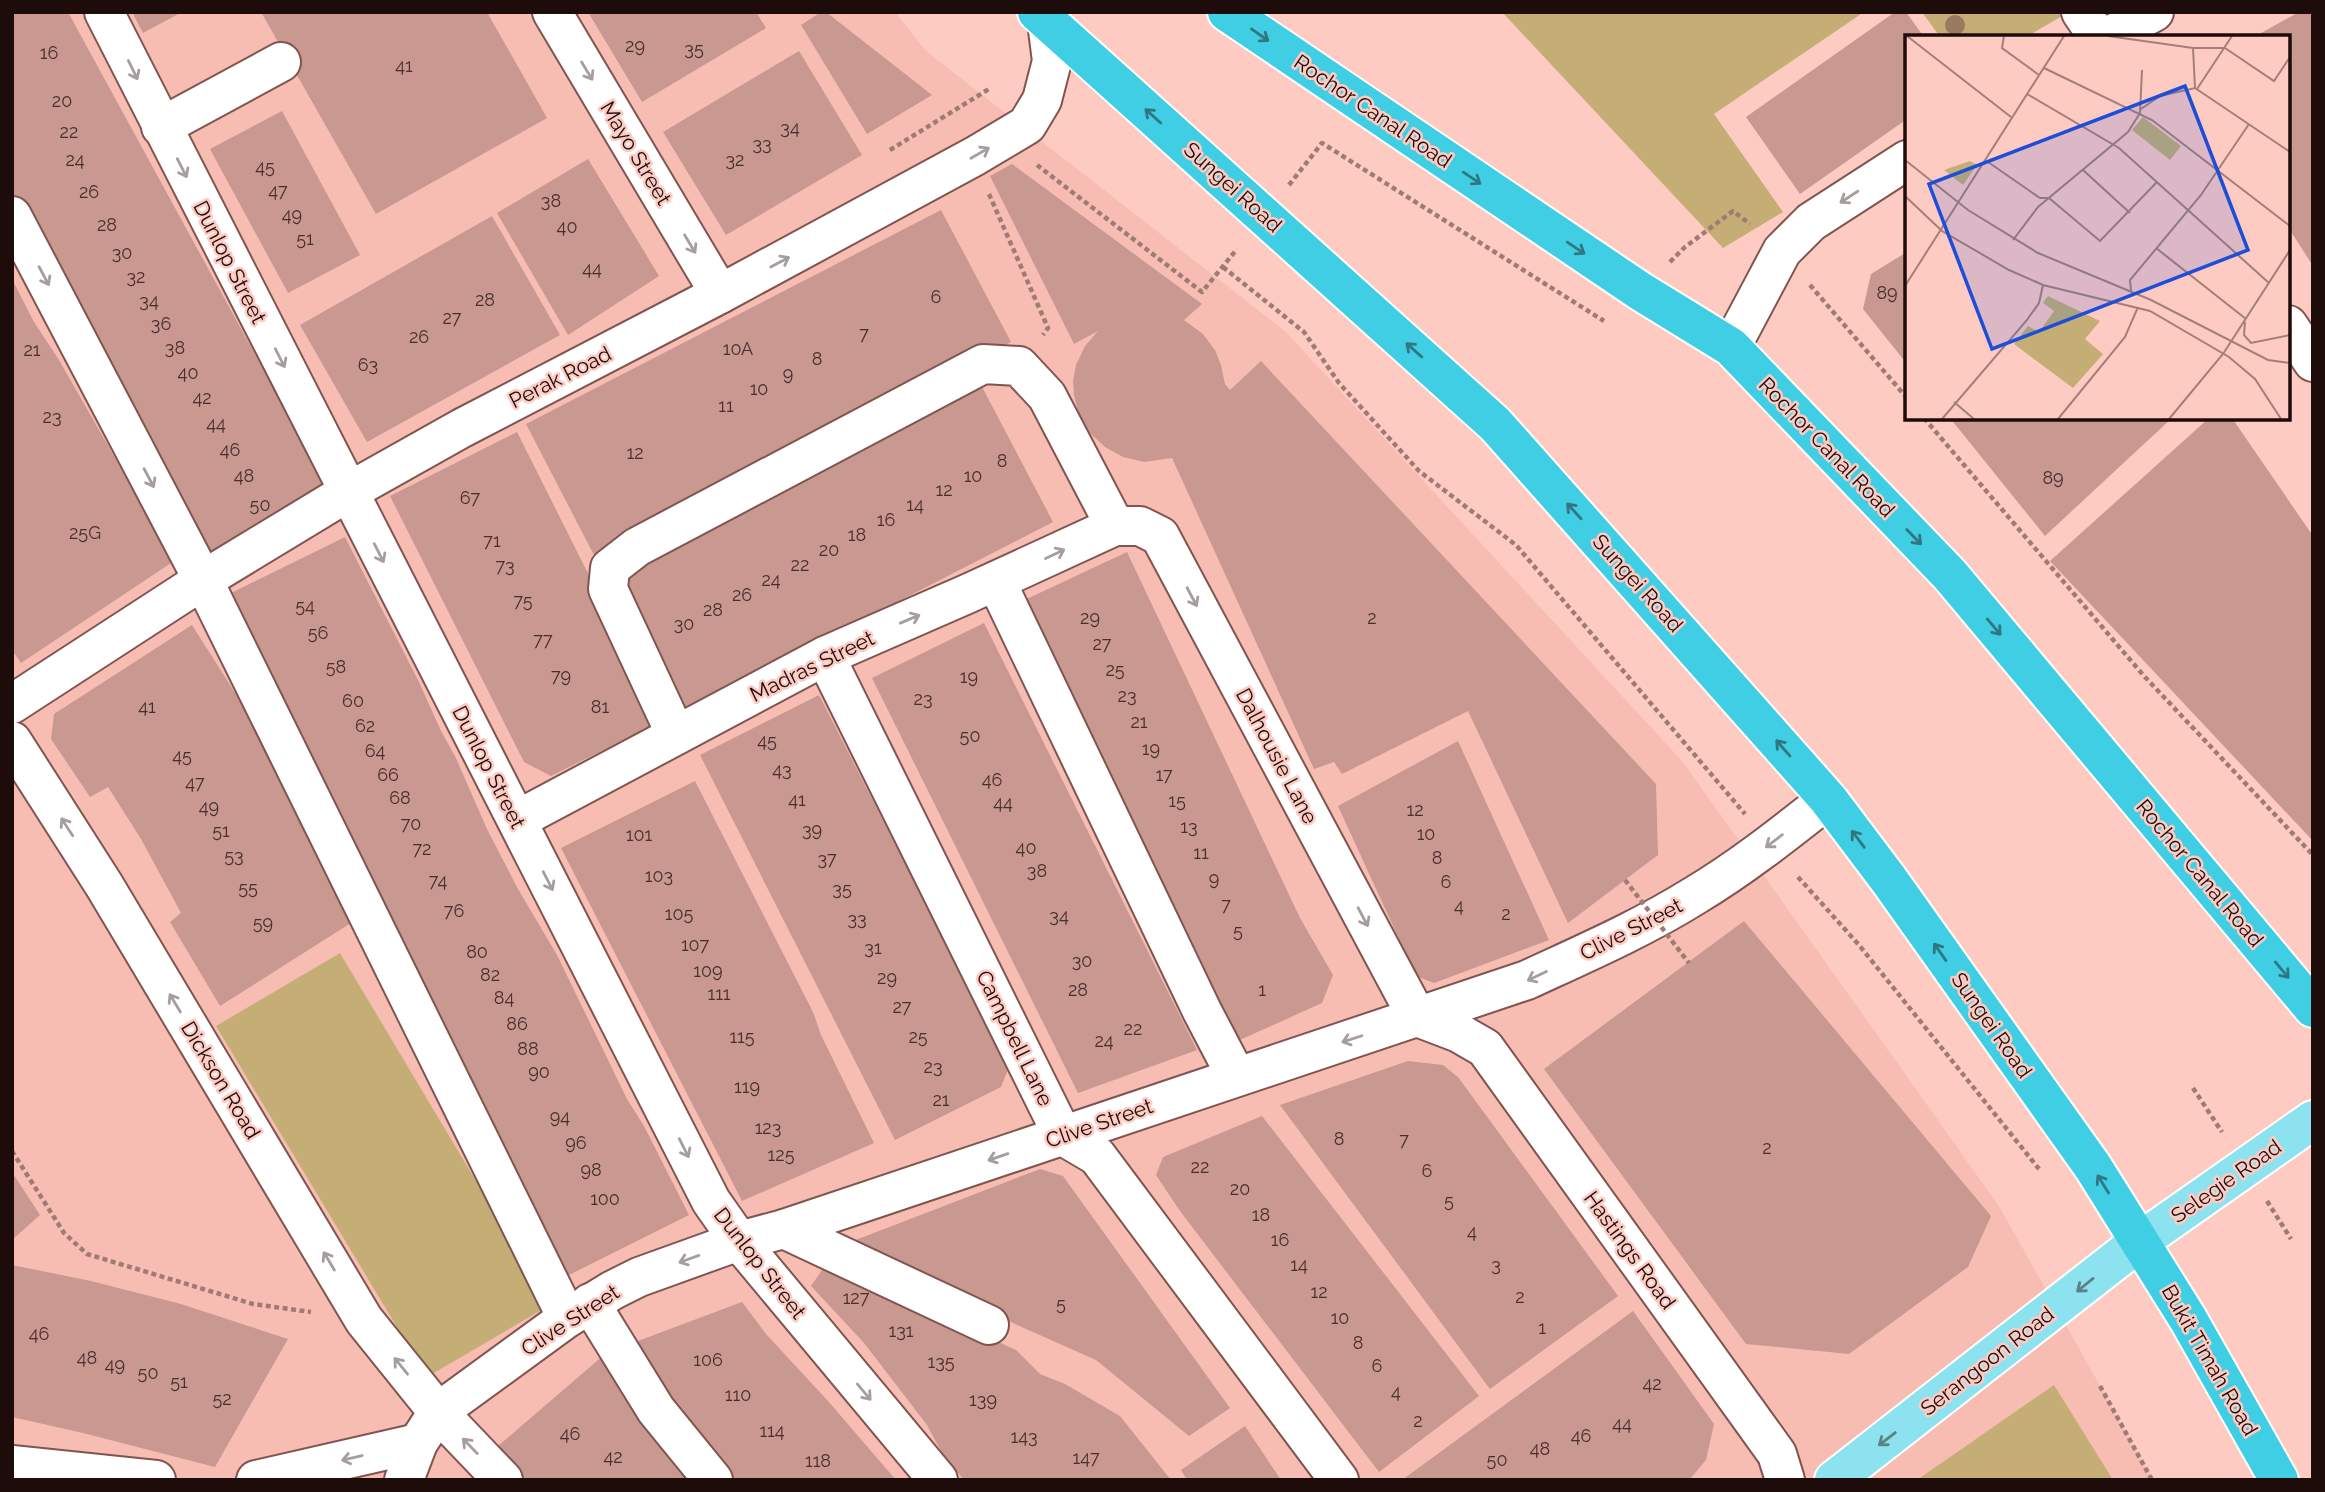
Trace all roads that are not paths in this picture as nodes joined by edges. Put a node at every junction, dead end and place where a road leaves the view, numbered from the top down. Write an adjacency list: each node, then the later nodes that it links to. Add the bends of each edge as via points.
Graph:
1 (104, 12): 10 (street, Dunlop Street, one-way to 10)
2 (552, 12): 13 (street, Mayo Street, one-way to 13)
3 (1227, 12): 15 (highway, Rochor Canal Road, one-way to 15, via 1640,291)
4 (2081, 12): 7 (street)
5 (2154, 12): 8 (street)
6 (1042, 17): 13 (street, Perak Road, one-way to 6, via 1027,125 1042,100 1052,61); 25 (highway, Sungei Road, one-way to 6, via 1495,424)
7 (2097, 35)
8 (2112, 35)
9 (281, 62): 10 (street)
10 (161, 127): 17 (street, Dunlop Street, one-way to 17)
11 (1905, 161): 15 (street, one-way to 15, via 1811,222 1782,251)
12 (12, 216): 19 (street, one-way to 19)
13 (720, 294): 17 (street, Perak Road)
14 (2290, 327): 16 (street)
15 (1731, 347): 27 (highway, Rochor Canal Road, one-way to 27, via 1950,575)
16 (2311, 359)
17 (348, 492): 19 (street, Perak Road); 26 (street, Dunlop Street, one-way to 26)
18 (1115, 526): 20 (street, Madras Street, one-way to 18); 23 (street, via 1047,396 1019,366 983,365 637,547 610,568 608,589); 28 (street, Dalhousie Lane, one-way to 28, via 1140,526 1160,536)
19 (203, 580): 22 (street, Perak Road); 36 (street)
20 (996, 581): 21 (street, Madras Street, one-way to 20); 30 (street)
21 (825, 656): 23 (street, Madras Street); 32 (street, Campbell Lane)
22 (12, 704)
23 (676, 735): 26 (street, Madras Street)
24 (12, 741): 38 (street, Dickson Road, one-way to 24, via 111,897)
25 (1828, 799): 28 (street, Clive Street, one-way to 28, via 1694,897 1527,980); 35 (highway, Sungei Road, one-way to 25, via 2093,1167)
26 (517, 820): 34 (street, Dunlop Street, one-way to 34, via 711,1201)
27 (2313, 1008)
28 (1417, 1017): 29 (street, Hastings Road); 30 (street, Clive Street, one-way to 30)
29 (1459, 1033): 47 (street, Hastings Road, via 1467,1061 1756,1464); 48 (street, Hastings Road, via 1485,1048 1777,1454)
30 (1236, 1076): 32 (street, Clive Street)
31 (2313, 1120): 35 (main road, Selegie Road)
32 (1063, 1136): 33 (street, Clive Street, one-way to 33); 46 (street, via 1097,1156)
33 (783, 1229): 34 (street, Clive Street); 37 (street)
34 (739, 1241): 36 (street, Clive Street, one-way to 36, via 639,1277); 45 (street, Dunlop Street, one-way to 45)
35 (2139, 1242): 49 (main road, Serangoon Road, one-way to 49); 50 (highway, Bukit Timah Road)
36 (579, 1311): 38 (street, Clive Street); 44 (street)
37 (989, 1325)
38 (428, 1428): 41 (street, one-way to 41); 42 (street); 43 (street, Dickson Road, one-way to 38)
39 (12, 1465): 40 (street)
40 (156, 1480)
41 (256, 1480)
42 (404, 1480)
43 (503, 1480)
44 (713, 1480)
45 (938, 1480)
46 (1339, 1480)
47 (1776, 1480)
48 (1785, 1480)
49 (1834, 1480)
50 (2279, 1480)

